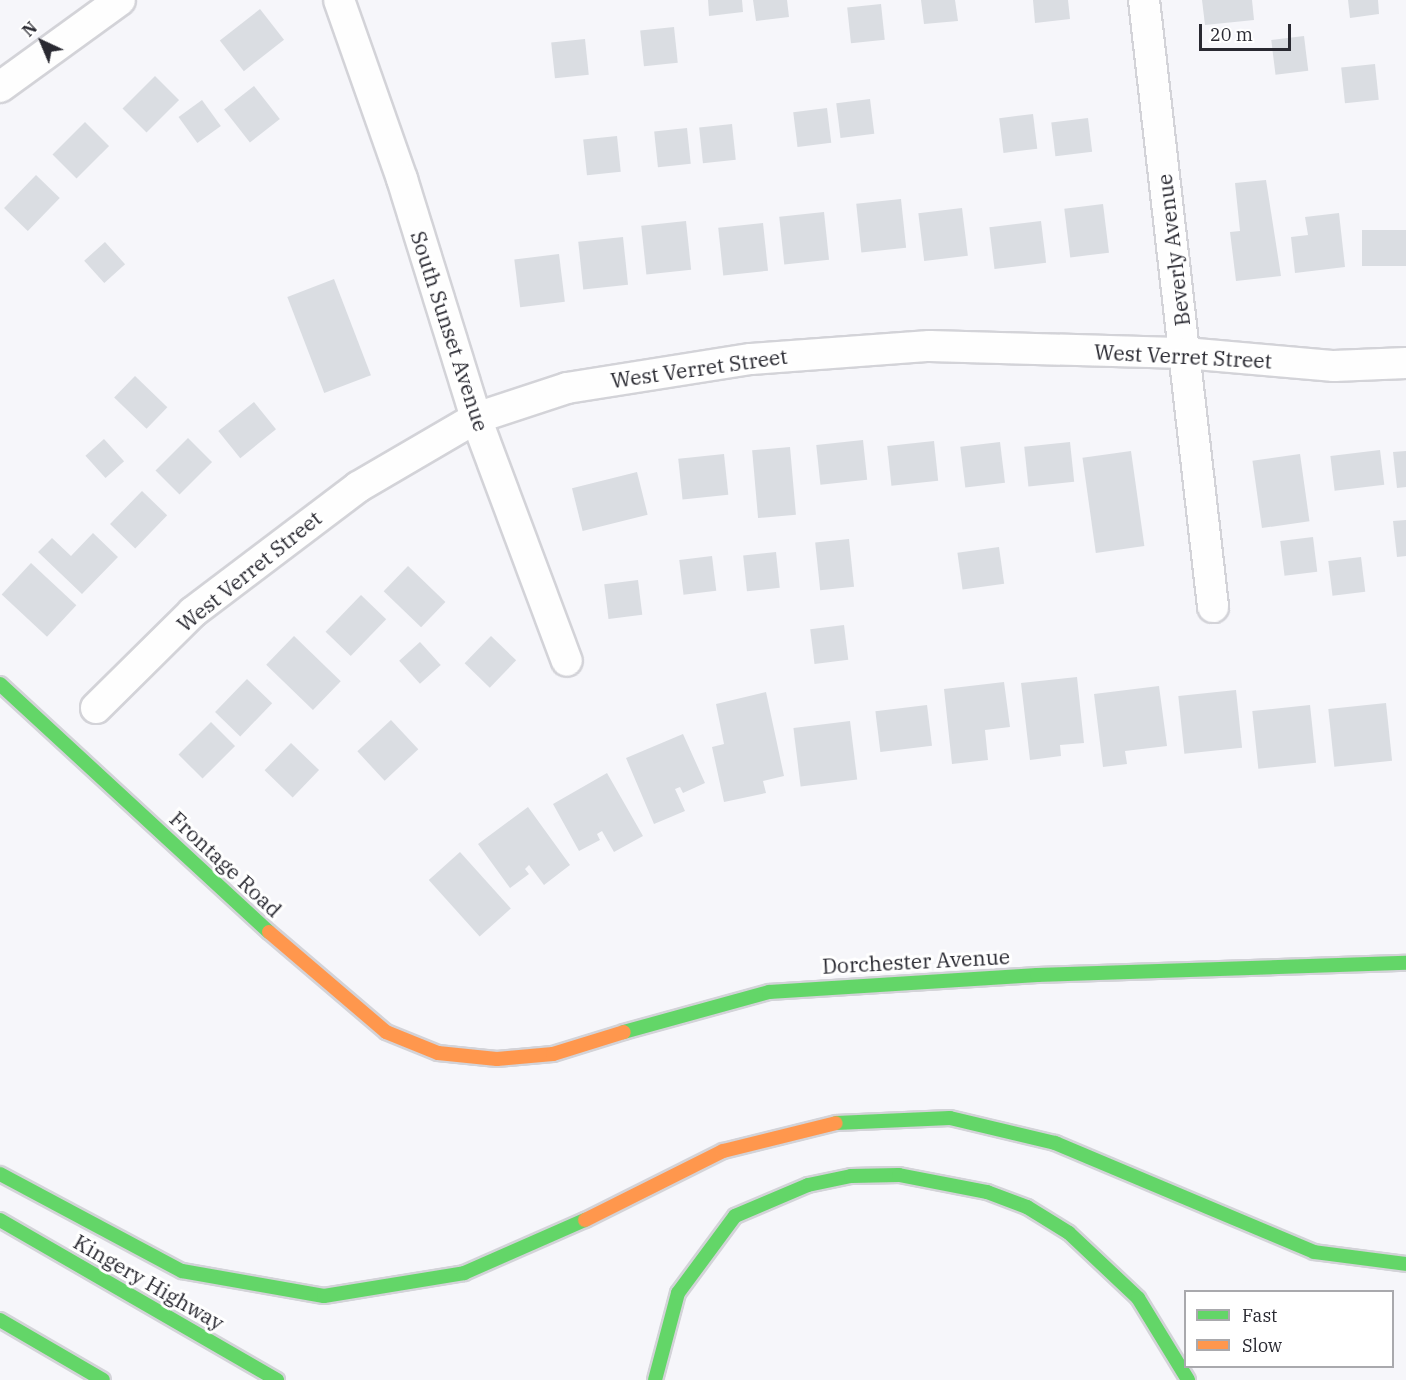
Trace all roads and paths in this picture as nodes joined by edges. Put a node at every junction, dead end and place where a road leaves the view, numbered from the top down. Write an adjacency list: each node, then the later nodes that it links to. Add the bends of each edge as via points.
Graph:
1 (120, 0): 4 (street)
2 (339, 0): 7 (street, South Sunset Avenue, via 402,179)
3 (1144, 0): 5 (street, Beverly Avenue)
4 (0, 87)
5 (1185, 353): 6 (street, West Verret Street, via 1334,366); 7 (street, West Verret Street, via 930,345 823,351 567,388); 8 (street, Beverly Avenue)
6 (1406, 363)
7 (476, 418): 9 (street, South Sunset Avenue); 11 (street, West Verret Street, via 358,487 248,567 193,612)
8 (1213, 607)
9 (567, 661)
10 (0, 684): 13 (main road, Frontage Road, via 341,998 386,1032)
11 (96, 708)
12 (1406, 963): 13 (main road, Dorchester Avenue, via 1026,976 769,992 696,1009 553,1054 497,1059)
13 (438, 1053)
14 (0, 1174): 16 (main road, via 182,1270 324,1296 464,1273 620,1204 723,1151 829,1123 950,1118 1055,1143 1314,1252)
15 (0, 1220): 19 (main road, Kingery Highway)
16 (1406, 1263)
17 (0, 1320): 18 (main road)
18 (103, 1380)
19 (278, 1380)
20 (655, 1380): 21 (main road, via 678,1293 735,1216 808,1185 851,1176 899,1175 987,1192 1027,1207 1069,1233 1138,1298)
21 (1188, 1380)

